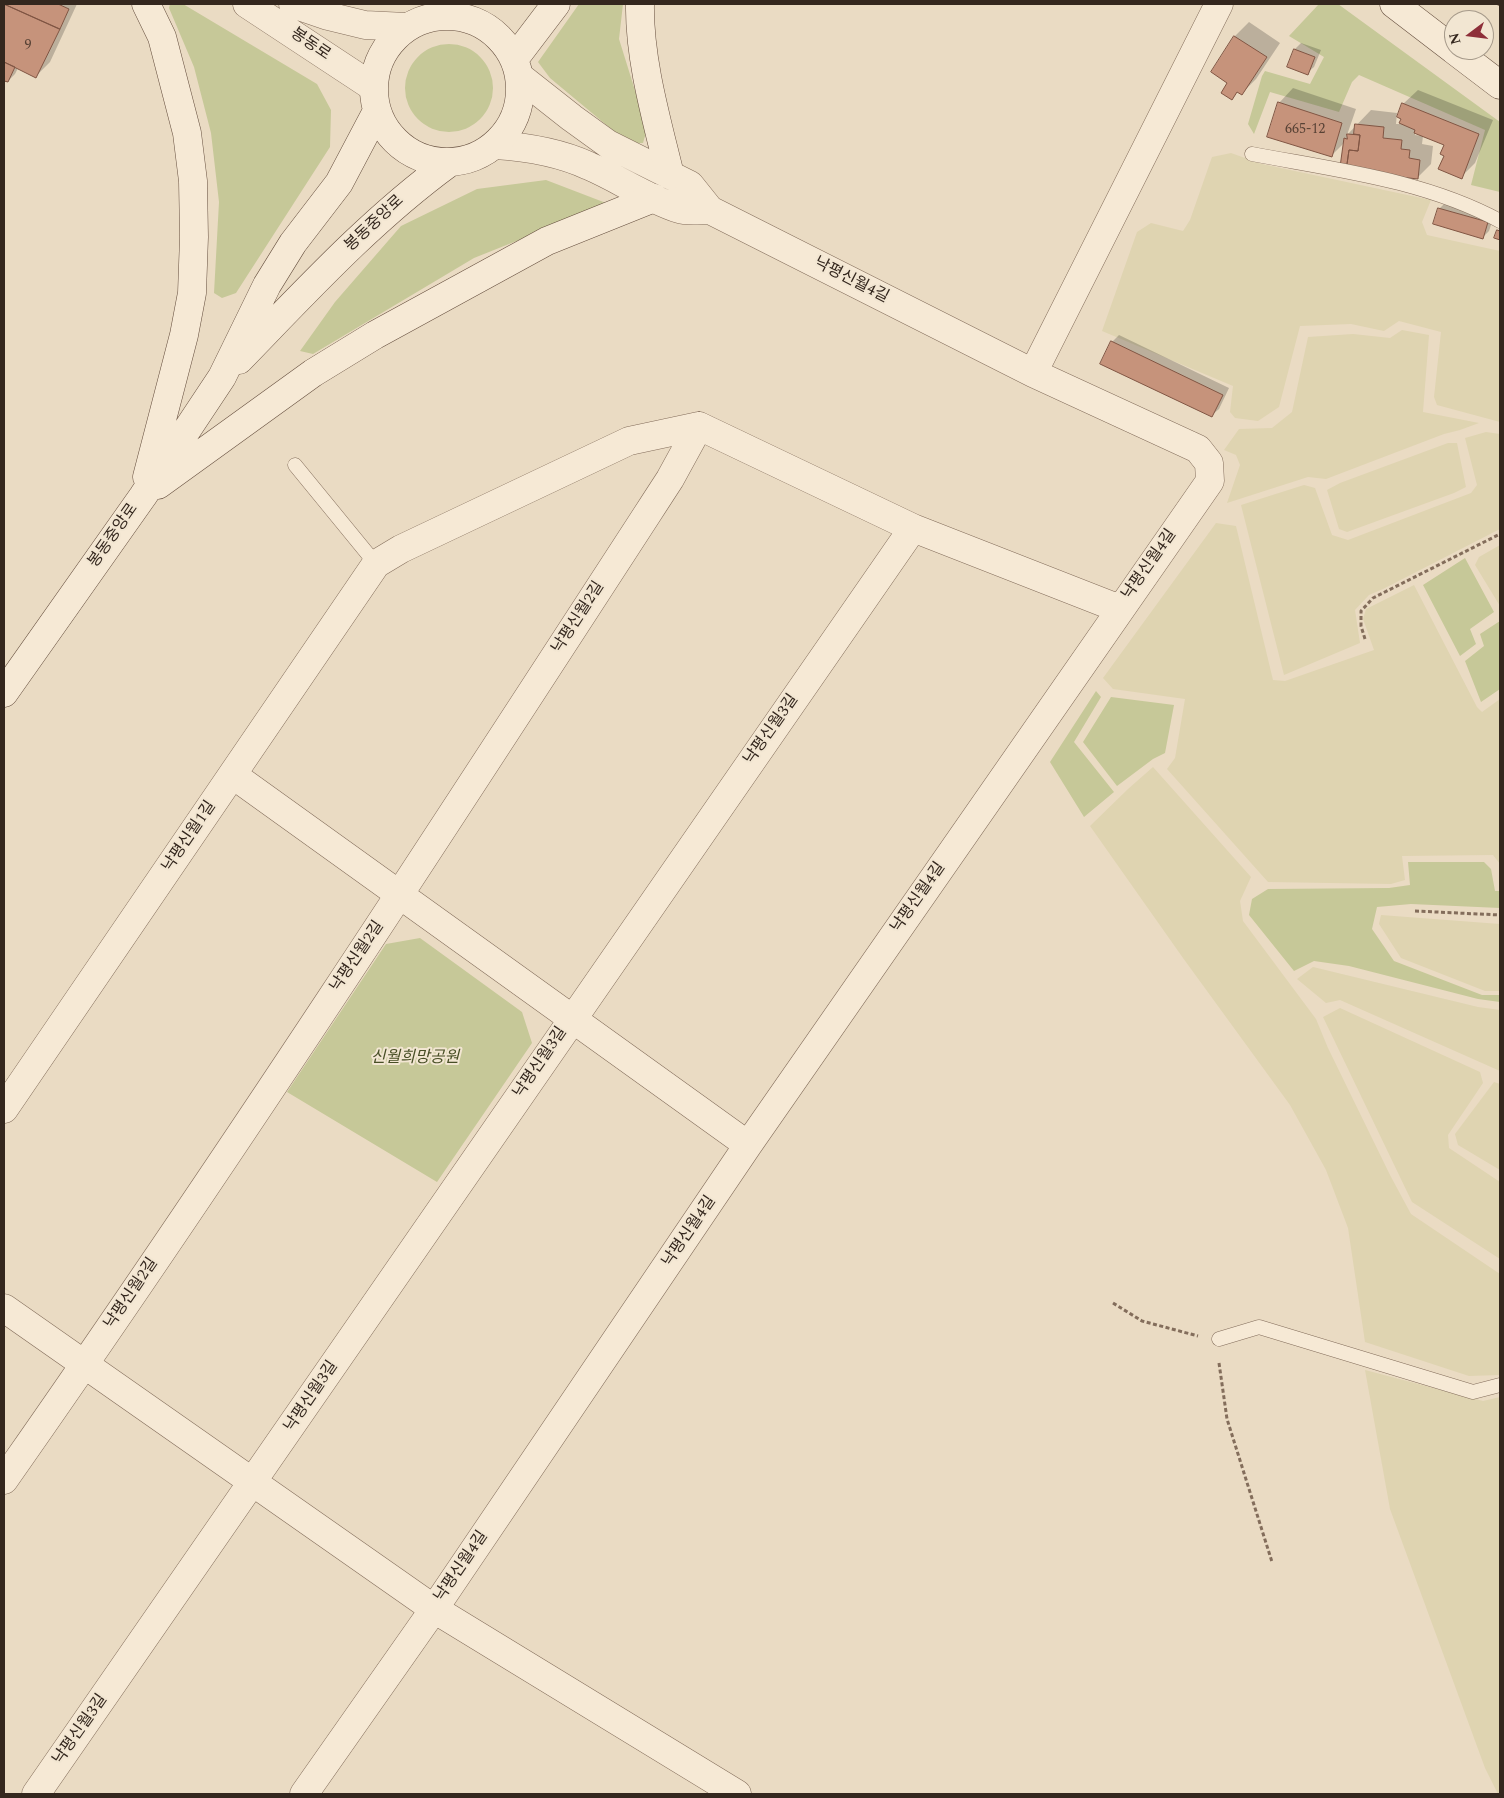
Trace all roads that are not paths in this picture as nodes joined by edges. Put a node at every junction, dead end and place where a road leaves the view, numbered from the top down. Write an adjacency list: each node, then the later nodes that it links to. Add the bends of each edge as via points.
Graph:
1 (146, 4): 26 (street, via 162,37 186,133 193,181 194,237 192,293 184,335)
2 (247, 4): 14 (street, 봉동로)
3 (293, 4): 9 (street, 봉동로, via 365,26)
4 (556, 4): 12 (street)
5 (640, 4): 18 (street, via 644,54)
6 (1219, 4): 22 (street)
7 (1394, 4): 10 (street)
8 (457, 9): 9 (street, 봉동중앙로); 12 (street, 봉동중앙로, via 499,37)
9 (406, 27): 14 (street, 봉동중앙로, via 389,43 378,64)
10 (1444, 42)
11 (1467, 60): 13 (street)
12 (517, 68): 15 (street, 봉동중앙로, via 520,102 511,126); 18 (street, 낙평신월4길, via 572,118 608,144)
13 (1500, 85)
14 (375, 99): 17 (street, 봉동중앙로, via 388,132 404,149 426,159); 23 (street, 봉동중앙로, via 339,183 292,243 267,285)
15 (495, 145): 17 (street, 봉동중앙로, via 473,158); 19 (street, 낙평신월4길, via 564,156)
16 (1252, 154): 21 (lane, via 1401,183 1444,196)
17 (449, 162): 23 (street, 봉동중앙로, via 351,245)
18 (670, 175): 20 (street, 낙평신월4길, via 690,185)
19 (654, 198): 20 (street, 낙평신월4길, via 681,210); 26 (street, via 547,241 374,335 299,383)
20 (710, 210): 22 (street, 낙평신월4길)
21 (1500, 221)
22 (1033, 373): 29 (street, 낙평신월4길, via 1198,449 1209,463 1210,481)
23 (222, 378): 26 (street, 봉동중앙로)
24 (699, 426): 27 (street); 28 (street, via 629,441 401,549); 32 (street, 낙평신월2길, via 670,479)
25 (295, 465): 28 (lane)
26 (143, 496): 30 (street, 봉동중앙로)
27 (913, 528): 29 (street); 33 (street, 낙평신월3길)
28 (376, 564): 31 (street, 낙평신월1길)
29 (1120, 608): 35 (street, 낙평신월4길)
30 (4, 693)
31 (233, 775): 32 (street); 34 (street, 낙평신월1길)
32 (400, 895): 33 (street); 38 (street, 낙평신월2길)
33 (572, 1018): 35 (street); 41 (street, 낙평신월3길)
34 (4, 1109)
35 (748, 1145): 42 (street, 낙평신월4길)
36 (4, 1308): 38 (street)
37 (1220, 1339): 39 (lane, via 1259,1327 1473,1392)
38 (85, 1365): 40 (street, 낙평신월2길); 41 (street)
39 (1500, 1385)
40 (4, 1480)
41 (253, 1482): 42 (street); 43 (street, 낙평신월3길)
42 (434, 1609): 44 (street, 낙평신월4길); 45 (street)
43 (36, 1794)
44 (304, 1794)
45 (737, 1794)

